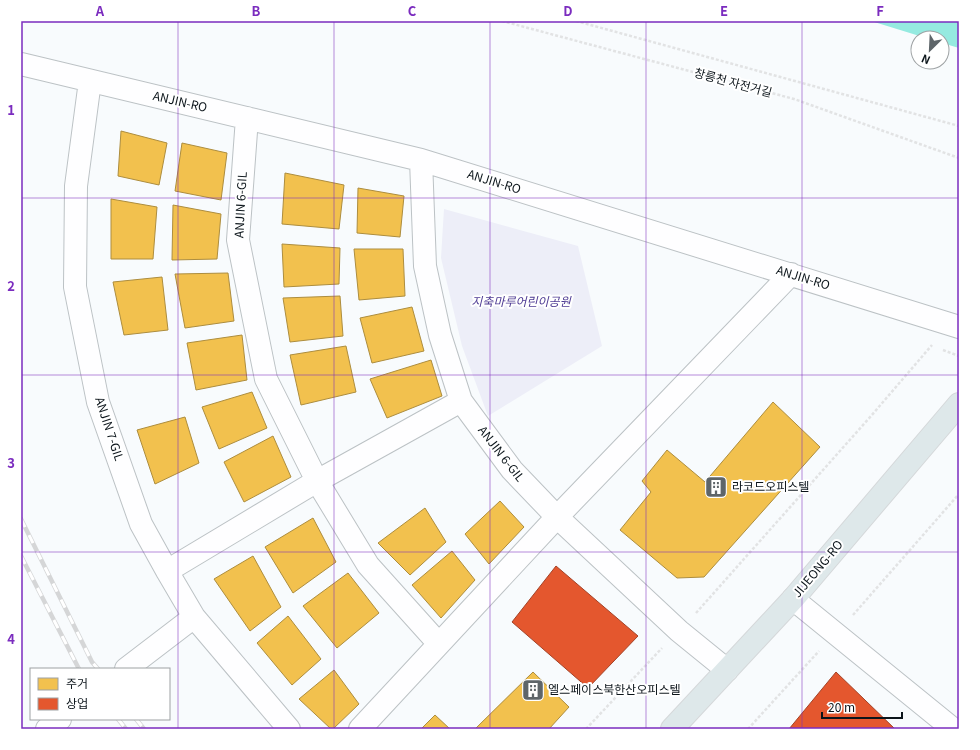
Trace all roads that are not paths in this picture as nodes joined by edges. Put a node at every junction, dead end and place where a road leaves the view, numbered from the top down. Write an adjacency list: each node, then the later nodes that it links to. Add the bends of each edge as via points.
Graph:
1 (21, 64): 2 (street, ANJIN-RO)
2 (90, 81): 3 (street, ANJIN-RO); 11 (street, ANJIN 7-GIL, via 76,186 75,287 98,402 142,524)
3 (247, 118): 4 (street, ANJIN-RO); 9 (street, ANJIN 6-GIL, via 238,240 266,379)
4 (421, 160): 5 (street, ANJIN-RO); 7 (street, ANJIN 6-GIL, via 424,266 440,335)
5 (791, 274): 6 (street, ANJIN-RO); 10 (street)
6 (959, 327)
7 (461, 401): 9 (street); 10 (street, ANJIN 6-GIL, via 512,470)
8 (959, 404): 12 (main road, JIJEONG-RO)
9 (317, 481): 11 (street); 14 (street, ANJIN 6-GIL, via 368,566)
10 (557, 517): 14 (street); 16 (street, ANJIN 6-GIL, via 679,631)
11 (167, 572): 13 (street, ANJIN 7-GIL)
12 (793, 599): 16 (main road, JIJEONG-RO); 18 (street)
13 (194, 617): 15 (street); 20 (street, ANJIN 7-GIL)
14 (439, 644): 21 (street)
15 (127, 668)
16 (727, 670): 22 (main road, JIJEONG-RO)
17 (59, 720): 19 (street)
18 (953, 725)
19 (47, 729)
20 (289, 729)
21 (360, 729)
22 (672, 729)

